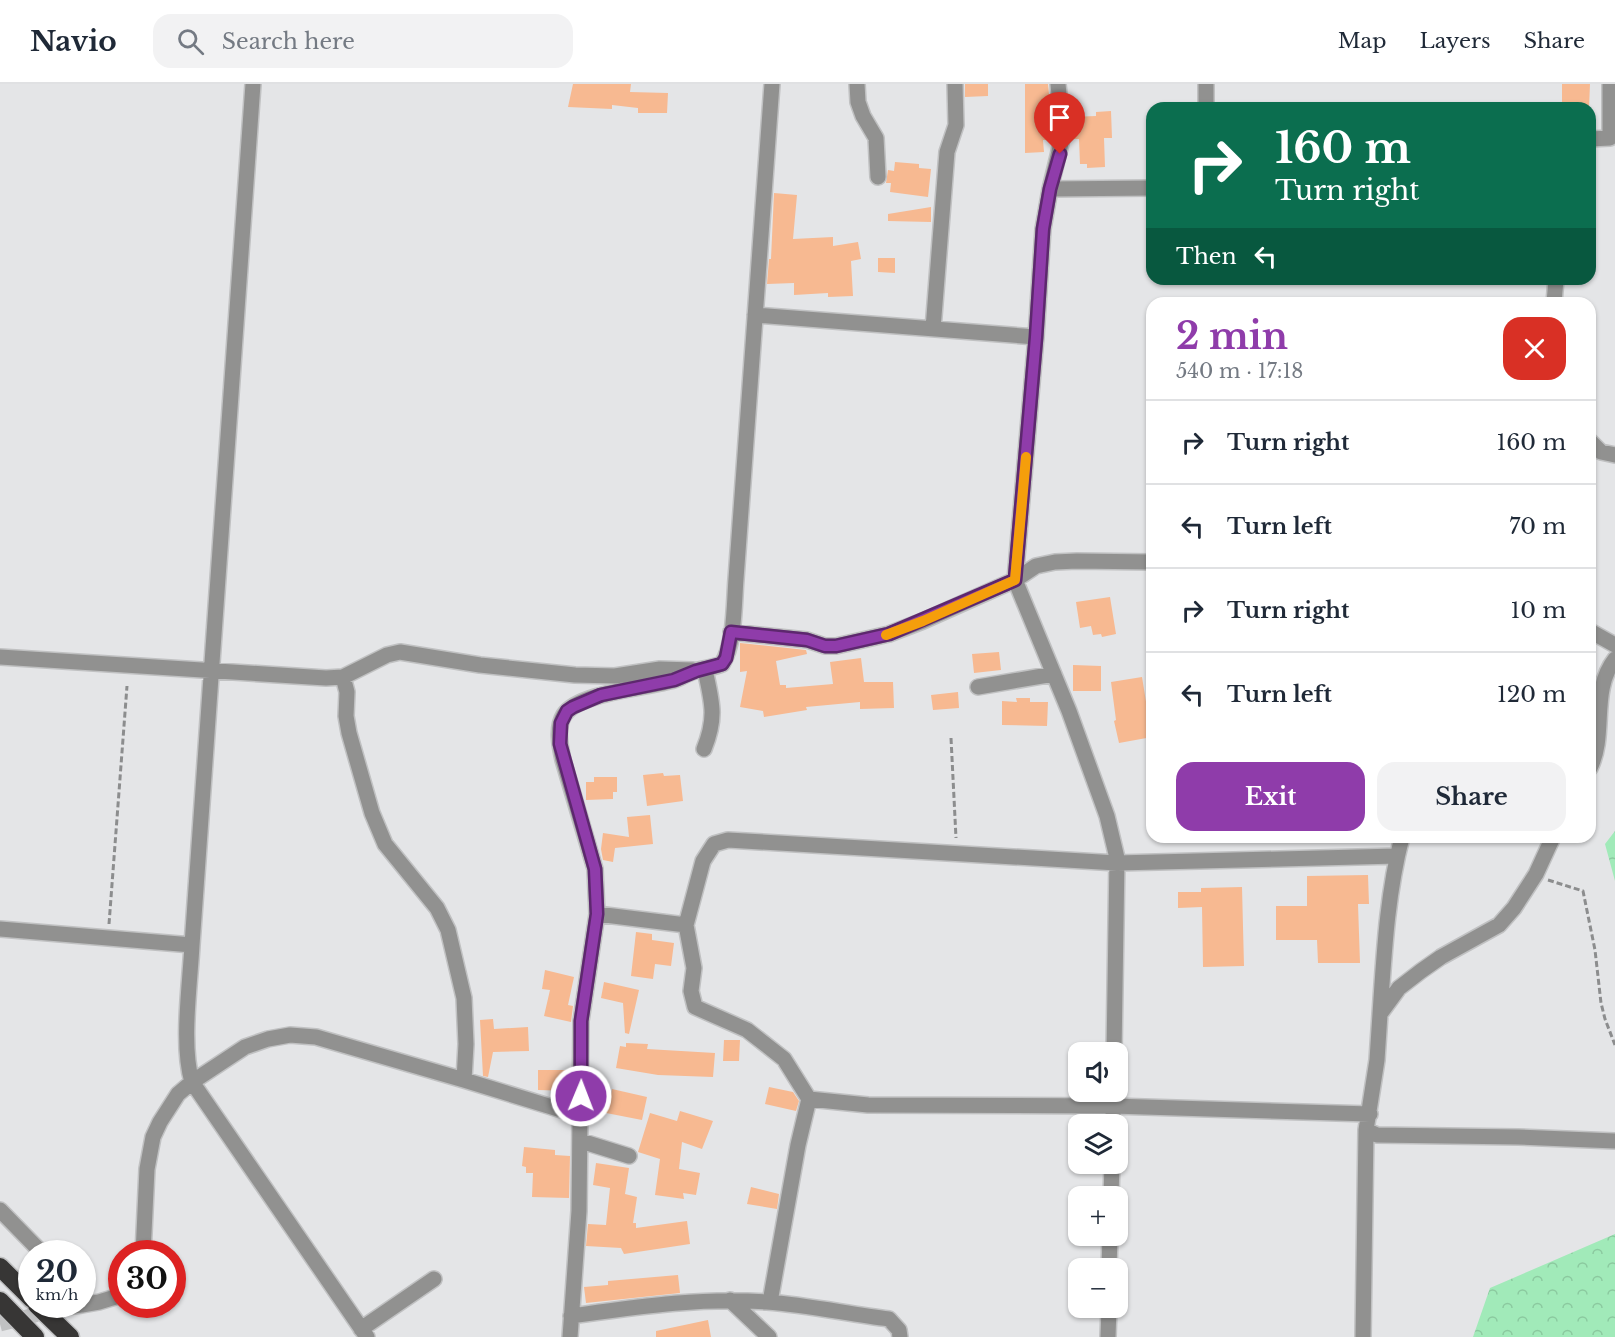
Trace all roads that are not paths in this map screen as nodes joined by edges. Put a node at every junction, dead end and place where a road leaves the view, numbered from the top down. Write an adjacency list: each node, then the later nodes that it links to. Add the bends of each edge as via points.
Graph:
1 (253, 84): 26 (street)
2 (772, 84): 13 (street)
3 (857, 84): 10 (street, via 858,102 876,138)
4 (955, 84): 14 (street, via 957,124 947,152)
5 (1058, 84): 12 (street, via 1063,135)
6 (1206, 84): 8 (street)
7 (1610, 84): 9 (street, via 1610,138)
8 (1206, 102)
9 (1596, 139)
10 (878, 177)
11 (1146, 188): 12 (street)
12 (1050, 189): 15 (street, via 1043,229)
13 (755, 315): 14 (street); 20 (street)
14 (933, 328): 15 (street)
15 (1036, 337): 19 (street)
16 (1596, 447): 17 (street)
17 (1615, 455)
18 (1146, 562): 19 (street, via 1055,562 1036,566)
19 (1015, 580): 20 (street, via 889,634 836,646); 27 (street)
20 (731, 632): 25 (street, via 722,664)
21 (1596, 634): 22 (street)
22 (1615, 645)
23 (0, 657): 26 (street)
24 (1615, 659): 30 (street, via 1600,696)
25 (700, 670): 28 (street, via 575,675 400,652); 31 (street, via 713,704 711,730); 36 (street, via 674,680 601,695 573,707 563,717 560,744 595,869)
26 (212, 671): 28 (street); 39 (street)
27 (1054, 675): 29 (street); 35 (street, via 1107,816)
28 (343, 677): 42 (street, via 349,733 372,813 385,844 437,908 448,930 464,998)
29 (978, 687)
30 (1596, 748)
31 (704, 749)
32 (1400, 843): 34 (street)
33 (1549, 843): 40 (street, via 1536,874 1499,925 1421,971 1399,988)
34 (1397, 856): 35 (street); 40 (street)
35 (1117, 863): 37 (street, via 728,840 714,844 703,861); 41 (street)
36 (597, 914): 37 (street); 47 (street, via 581,1021)
37 (686, 924): 44 (street, via 695,1007 747,1030 784,1059)
38 (0, 929): 39 (street)
39 (192, 945): 43 (street, via 187,1045)
40 (1380, 1014): 48 (street)
41 (1114, 1042)
42 (464, 1080): 43 (street, via 356,1047 290,1035 245,1047); 47 (street)
43 (192, 1082): 54 (street, via 178,1094 153,1137 147,1168); 64 (street)
44 (809, 1099): 45 (street, via 868,1104); 60 (street)
45 (1068, 1100)
46 (1128, 1100): 48 (street)
47 (580, 1116): 49 (street)
48 (1368, 1122): 50 (street, via 1377,1135); 71 (street)
49 (581, 1141): 51 (street); 61 (street)
50 (1615, 1141)
51 (629, 1156)
52 (0, 1210): 53 (street)
53 (29, 1240)
54 (144, 1240)
55 (0, 1267): 57 (highway)
56 (434, 1279): 64 (street)
57 (18, 1285)
58 (730, 1300): 60 (street); 61 (street); 68 (street)
59 (0, 1301): 65 (highway)
60 (770, 1302): 69 (street, via 889,1319)
61 (571, 1316): 67 (street)
62 (51, 1318): 66 (highway)
63 (1109, 1318): 70 (street)
64 (364, 1333)
65 (35, 1337)
66 (70, 1337)
67 (570, 1337)
68 (769, 1337)
69 (900, 1337)
70 (1108, 1337)
71 (1363, 1337)

